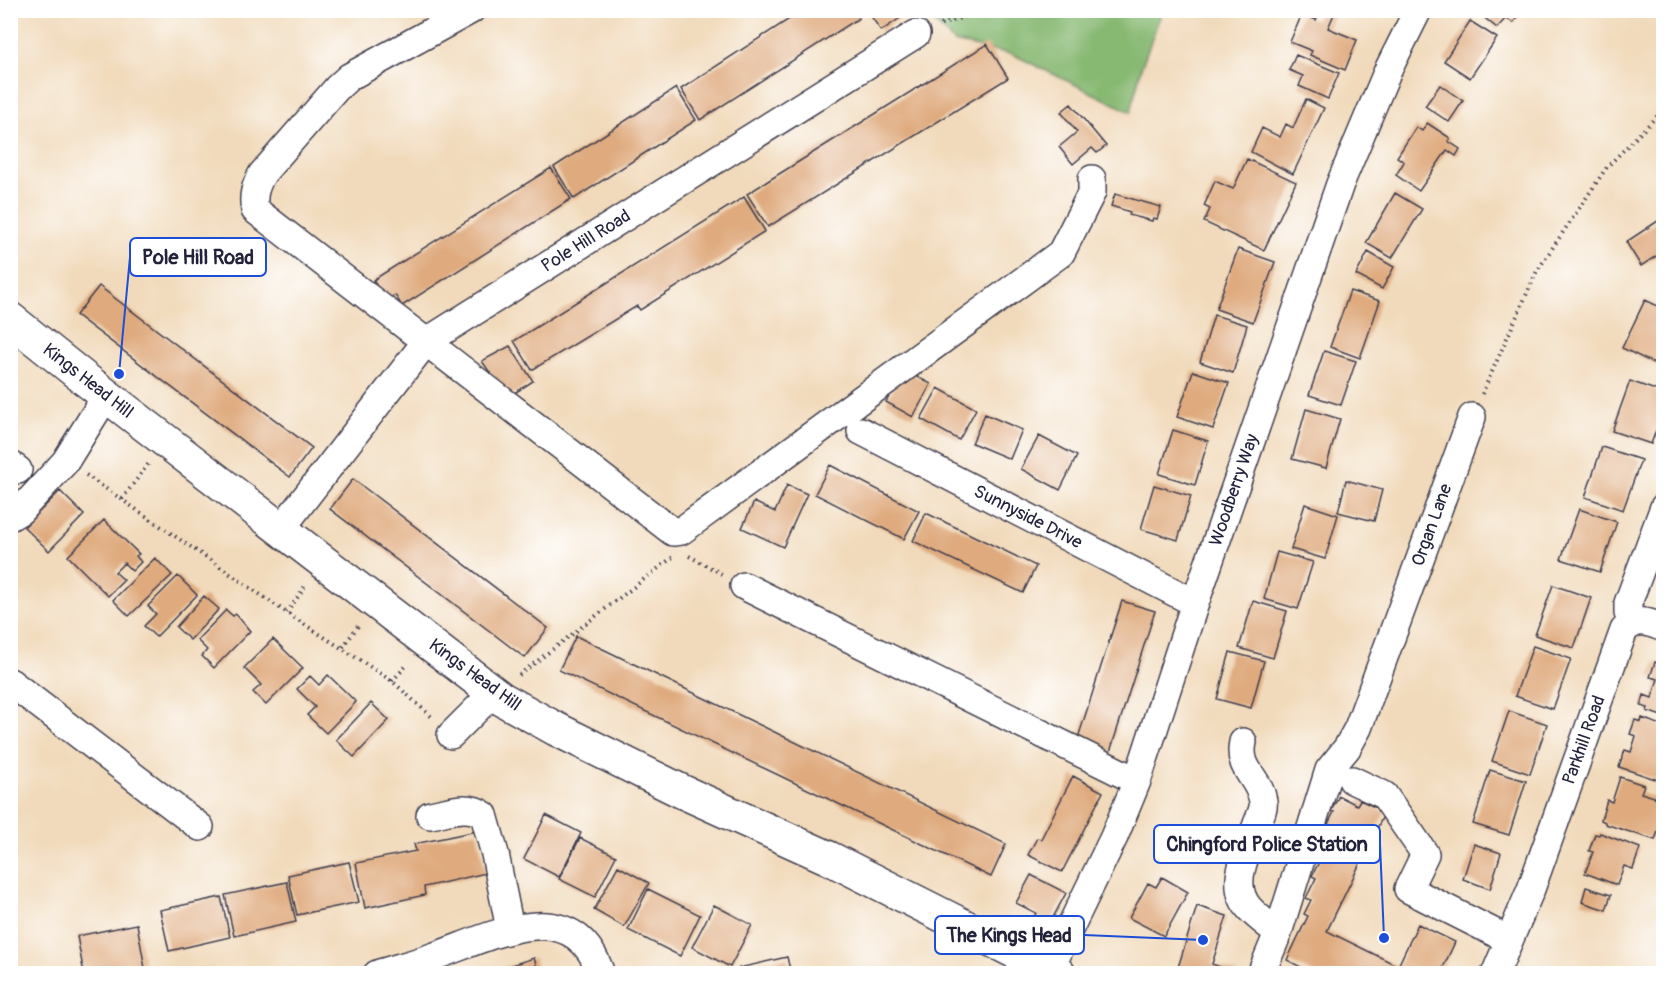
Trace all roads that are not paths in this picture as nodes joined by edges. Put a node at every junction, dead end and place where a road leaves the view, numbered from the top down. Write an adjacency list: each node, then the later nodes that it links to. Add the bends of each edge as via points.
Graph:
1 (471, 10): 6 (street, via 349,77 262,174 253,200 255,210)
2 (1418, 10): 14 (street, Woodberry Way, via 1340,184)
3 (916, 34): 6 (street, Pole Hill Road)
4 (1092, 179): 6 (street, via 1092,192 1060,253 681,531 673,532)
5 (10, 319): 7 (main road, Kings Head Hill)
6 (427, 344): 12 (street, Pole Hill Road)
7 (106, 396): 11 (street, via 65,462); 12 (main road, Kings Head Hill)
8 (1472, 417): 26 (street, Organ Lane, via 1358,728 1329,770)
9 (861, 431): 14 (street, Sunnyside Drive)
10 (1664, 507): 15 (street, via 1628,603)
11 (10, 517)
12 (281, 529): 18 (main road, Kings Head Hill)
13 (744, 586): 21 (street)
14 (1195, 603): 21 (street, Woodberry Way)
15 (1632, 623): 16 (street, via 1641,621); 27 (street, Parkhill Road, via 1624,630)
16 (1664, 628)
17 (10, 682): 24 (street)
18 (495, 694): 19 (street); 28 (main road, Kings Head Hill, via 670,786 829,858)
19 (451, 735)
20 (1243, 742): 26 (street, via 1244,768 1258,785 1264,803 1239,878 1239,892 1249,908)
21 (1137, 780): 28 (street, Woodberry Way)
22 (1352, 780): 27 (street, via 1384,795 1425,854 1408,889)
23 (430, 815): 25 (street, via 467,808 484,815 495,854)
24 (200, 827)
25 (500, 932): 29 (street); 30 (street, via 548,925 571,932 588,946)
26 (1278, 933): 31 (street, Organ Lane)
27 (1509, 940): 32 (street, Parkhill Road)
28 (1055, 971)
29 (377, 974)
30 (601, 974)
31 (1261, 974)
32 (1495, 974)

